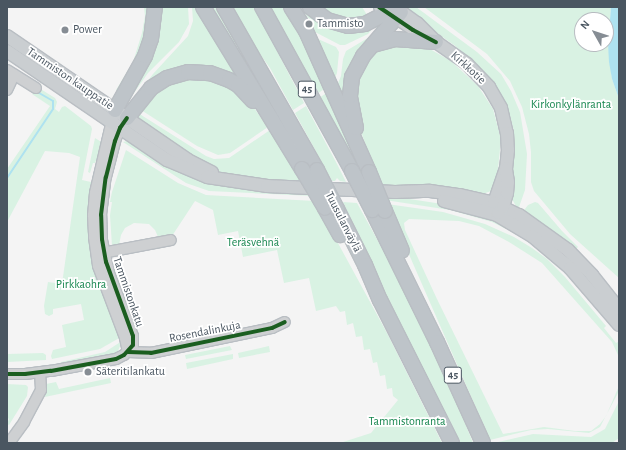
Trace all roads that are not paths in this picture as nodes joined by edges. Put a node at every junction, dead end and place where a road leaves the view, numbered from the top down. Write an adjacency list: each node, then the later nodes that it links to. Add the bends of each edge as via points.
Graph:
1 (155, 7): 15 (highway, via 151,39)
2 (203, 7): 16 (highway)
3 (224, 7): 18 (highway, Tuusulanväylä / 45, bridge, via 317,170)
4 (262, 7): 20 (highway, 45, bridge, via 352,171)
5 (291, 7): 17 (highway, via 306,31)
6 (310, 7): 7 (highway, via 327,20 348,26 365,24)
7 (392, 11): 9 (main road, Kirkkotie, via 417,23); 10 (highway)
8 (7, 36): 15 (main road, Tammiston kauppatie)
9 (436, 42): 10 (highway, via 395,39); 19 (main road, Kirkkotie, via 467,64 480,77 501,108 507,132 508,182)
10 (373, 45): 17 (highway, via 356,68 350,86 351,106)
11 (7, 51): 15 (main road, Tammiston kauppatie)
12 (10, 73): 13 (street); 14 (street)
13 (36, 88)
14 (7, 90)
15 (118, 119): 16 (highway, via 158,83 176,75 199,72 219,76 238,85); 19 (main road, Tammiston kauppatie, via 188,160 236,182 267,186 396,192); 22 (street, Tammistonkatu, via 103,193)
16 (272, 121): 18 (highway, bridge)
17 (362, 154): 20 (highway, bridge)
18 (331, 209): 29 (highway, Tuusulanväylä / 45, via 365,265)
19 (498, 209): 23 (main road, Tammiston kauppatie, via 553,252)
20 (378, 211): 31 (highway, 45)
21 (171, 240): 22 (street)
22 (100, 254): 26 (street, Tammistonkatu, via 133,336 133,345)
23 (617, 310): 25 (main road, Tammiston kauppatie)
24 (285, 322): 26 (street, Rosendalinkuja, via 272,328 151,353)
25 (619, 325)
26 (128, 352): 27 (street, via 120,358)
27 (40, 372): 28 (street); 30 (street, via 40,390 24,422)
28 (7, 374)
29 (450, 439)
30 (9, 443)
31 (484, 443)

